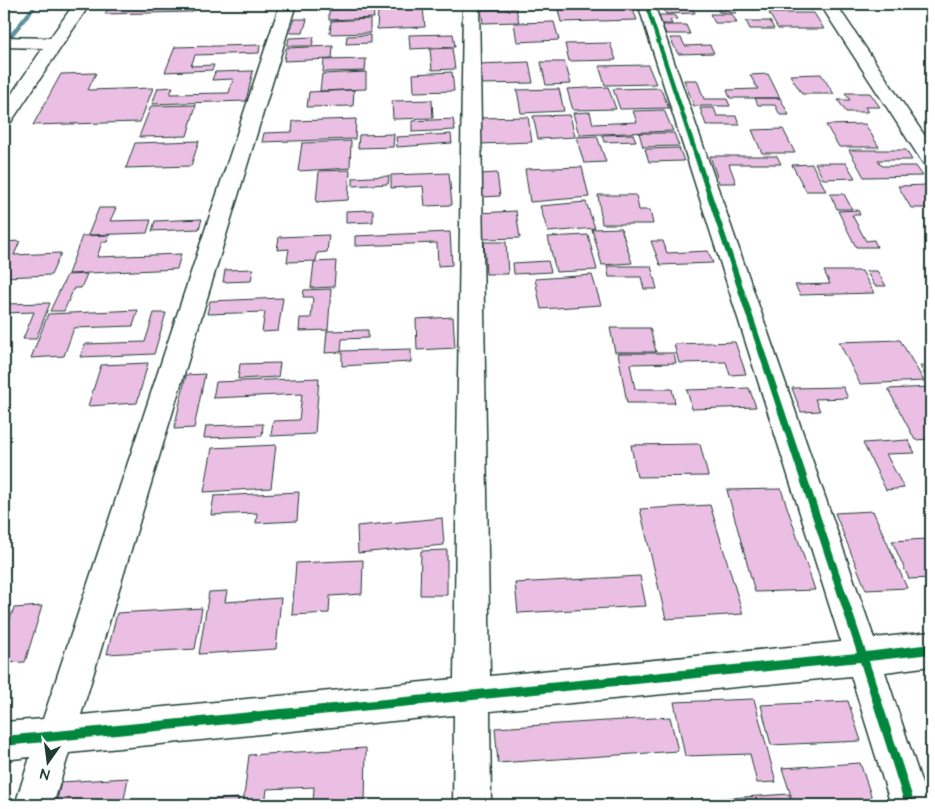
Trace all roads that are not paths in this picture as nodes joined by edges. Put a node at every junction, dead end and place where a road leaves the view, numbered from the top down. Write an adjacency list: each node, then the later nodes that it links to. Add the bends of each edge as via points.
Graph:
1 (82, 4): 7 (street)
2 (288, 4): 13 (street)
3 (471, 4): 12 (street)
4 (646, 4): 11 (street)
5 (828, 4): 9 (street)
6 (4, 42): 7 (street)
7 (56, 43): 8 (street)
8 (4, 118)
9 (931, 160)
10 (931, 649): 11 (street)
11 (863, 657): 12 (street); 17 (street)
12 (473, 695): 13 (street); 16 (street)
13 (58, 735): 14 (street); 15 (street)
14 (4, 741)
15 (34, 805)
16 (472, 805)
17 (910, 805)

